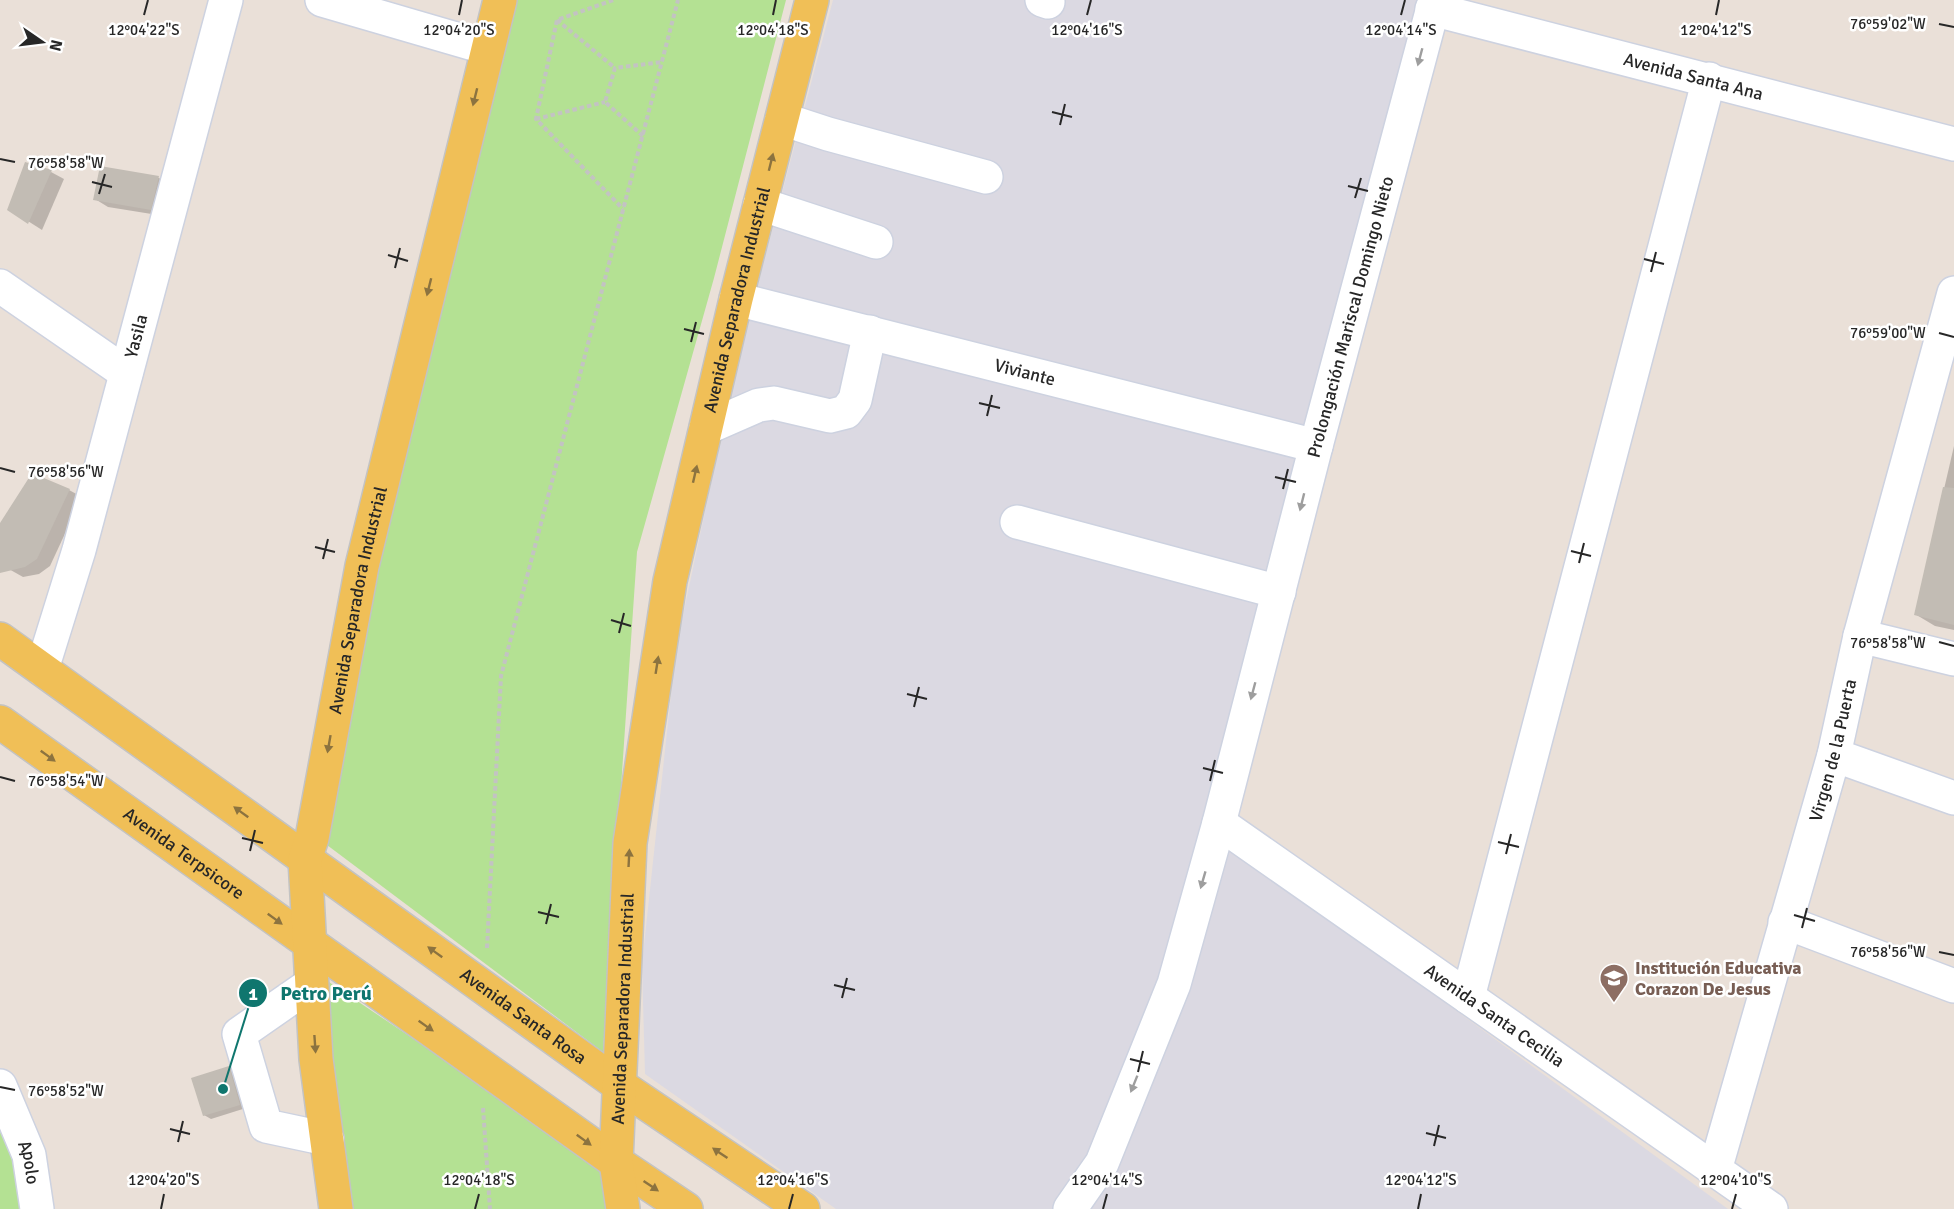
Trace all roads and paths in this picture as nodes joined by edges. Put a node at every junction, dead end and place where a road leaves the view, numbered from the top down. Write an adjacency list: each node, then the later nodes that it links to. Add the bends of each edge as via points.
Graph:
1 (226, 0): 26 (street, Yasila)
2 (322, 0): 9 (street)
3 (500, 0): 9 (main road, Avenida Separadora Industrial)
4 (612, 0): 8 (path)
5 (678, 0): 10 (path)
6 (812, 0): 15 (main road, Avenida Separadora Industrial)
7 (1434, 5): 12 (street, Avenida Santa Ana); 28 (street, Prolongación Mariscal Domingo Nieto, one-way to 28)
8 (557, 20): 11 (path); 14 (path)
9 (487, 48): 39 (main road, Avenida Separadora Industrial, one-way to 39, via 362,566)
10 (662, 62): 11 (path); 16 (path)
11 (615, 68): 13 (path)
12 (1709, 79): 17 (street, Avenida Santa Ana); 45 (street)
13 (605, 102): 14 (path); 16 (path)
14 (536, 119): 20 (path)
15 (782, 119): 18 (street); 19 (main road, Avenida Separadora Industrial, one-way to 15)
16 (643, 136): 20 (path)
17 (1954, 144)
18 (986, 177)
19 (760, 204): 21 (street); 24 (main road, Avenida Separadora Industrial)
20 (623, 209): 44 (path, via 501,676)
21 (876, 242)
22 (0, 286): 26 (street)
23 (1954, 293): 31 (street, Virgen de la Puerta)
24 (736, 299): 25 (street, Viviante); 27 (main road, Avenida Separadora Industrial)
25 (870, 332): 27 (street, via 855,400 846,412 830,416 774,403 759,405); 28 (street, Viviante)
26 (126, 373): 34 (street, Yasila)
27 (706, 428): 47 (main road, Avenida Separadora Industrial, one-way to 27, via 630,843 670,581)
28 (1316, 446): 30 (street, Prolongación Mariscal Domingo Nieto, one-way to 30)
29 (1017, 522): 30 (street)
30 (1278, 592): 38 (street, Prolongación Mariscal Domingo Nieto, one-way to 38)
31 (1860, 636): 33 (street); 36 (street, Virgen de la Puerta)
32 (0, 639): 34 (main road)
33 (1954, 659)
34 (42, 669): 39 (main road, one-way to 34)
35 (0, 722): 41 (main road, Avenida Terpsicore, one-way to 41)
36 (1834, 755): 37 (street); 40 (street, Virgen de la Puerta)
37 (1954, 798)
38 (1219, 823): 45 (street, Avenida Santa Cecilia); 58 (street, Prolongación Mariscal Domingo Nieto, one-way to 58, via 1174,984 1102,1163)
39 (305, 859): 41 (main road, Avenida Separadora Industrial); 44 (main road, Avenida Santa Rosa, one-way to 39)
40 (1785, 922): 43 (street); 51 (street, Virgen de la Puerta)
41 (310, 944): 42 (main road, Avenida Separadora Industrial); 46 (main road, one-way to 46)
42 (311, 984): 49 (main road, Avenida Separadora Industrial, one-way to 49); 49 (street, via 238,1034 266,1126)
43 (1954, 986)
44 (485, 988): 47 (main road, Avenida Santa Rosa)
45 (1468, 997): 51 (street, Avenida Santa Cecilia)
46 (480, 1065): 50 (main road, one-way to 50); 54 (path)
47 (619, 1085): 50 (main road, Avenida Separadora Industrial); 57 (main road, Avenida Santa Rosa, one-way to 47)
48 (0, 1086): 52 (street, Apolo, via 29,1155)
49 (327, 1139): 53 (main road, Avenida Separadora Industrial)
50 (616, 1162): 55 (main road, Avenida Separadora Industrial); 56 (main road, one-way to 56)
51 (1715, 1170): 59 (street, Avenida Santa Cecilia)
52 (37, 1209)
53 (336, 1209)
54 (490, 1209)
55 (623, 1209)
56 (686, 1209)
57 (803, 1209)
58 (1070, 1209)
59 (1771, 1209)

